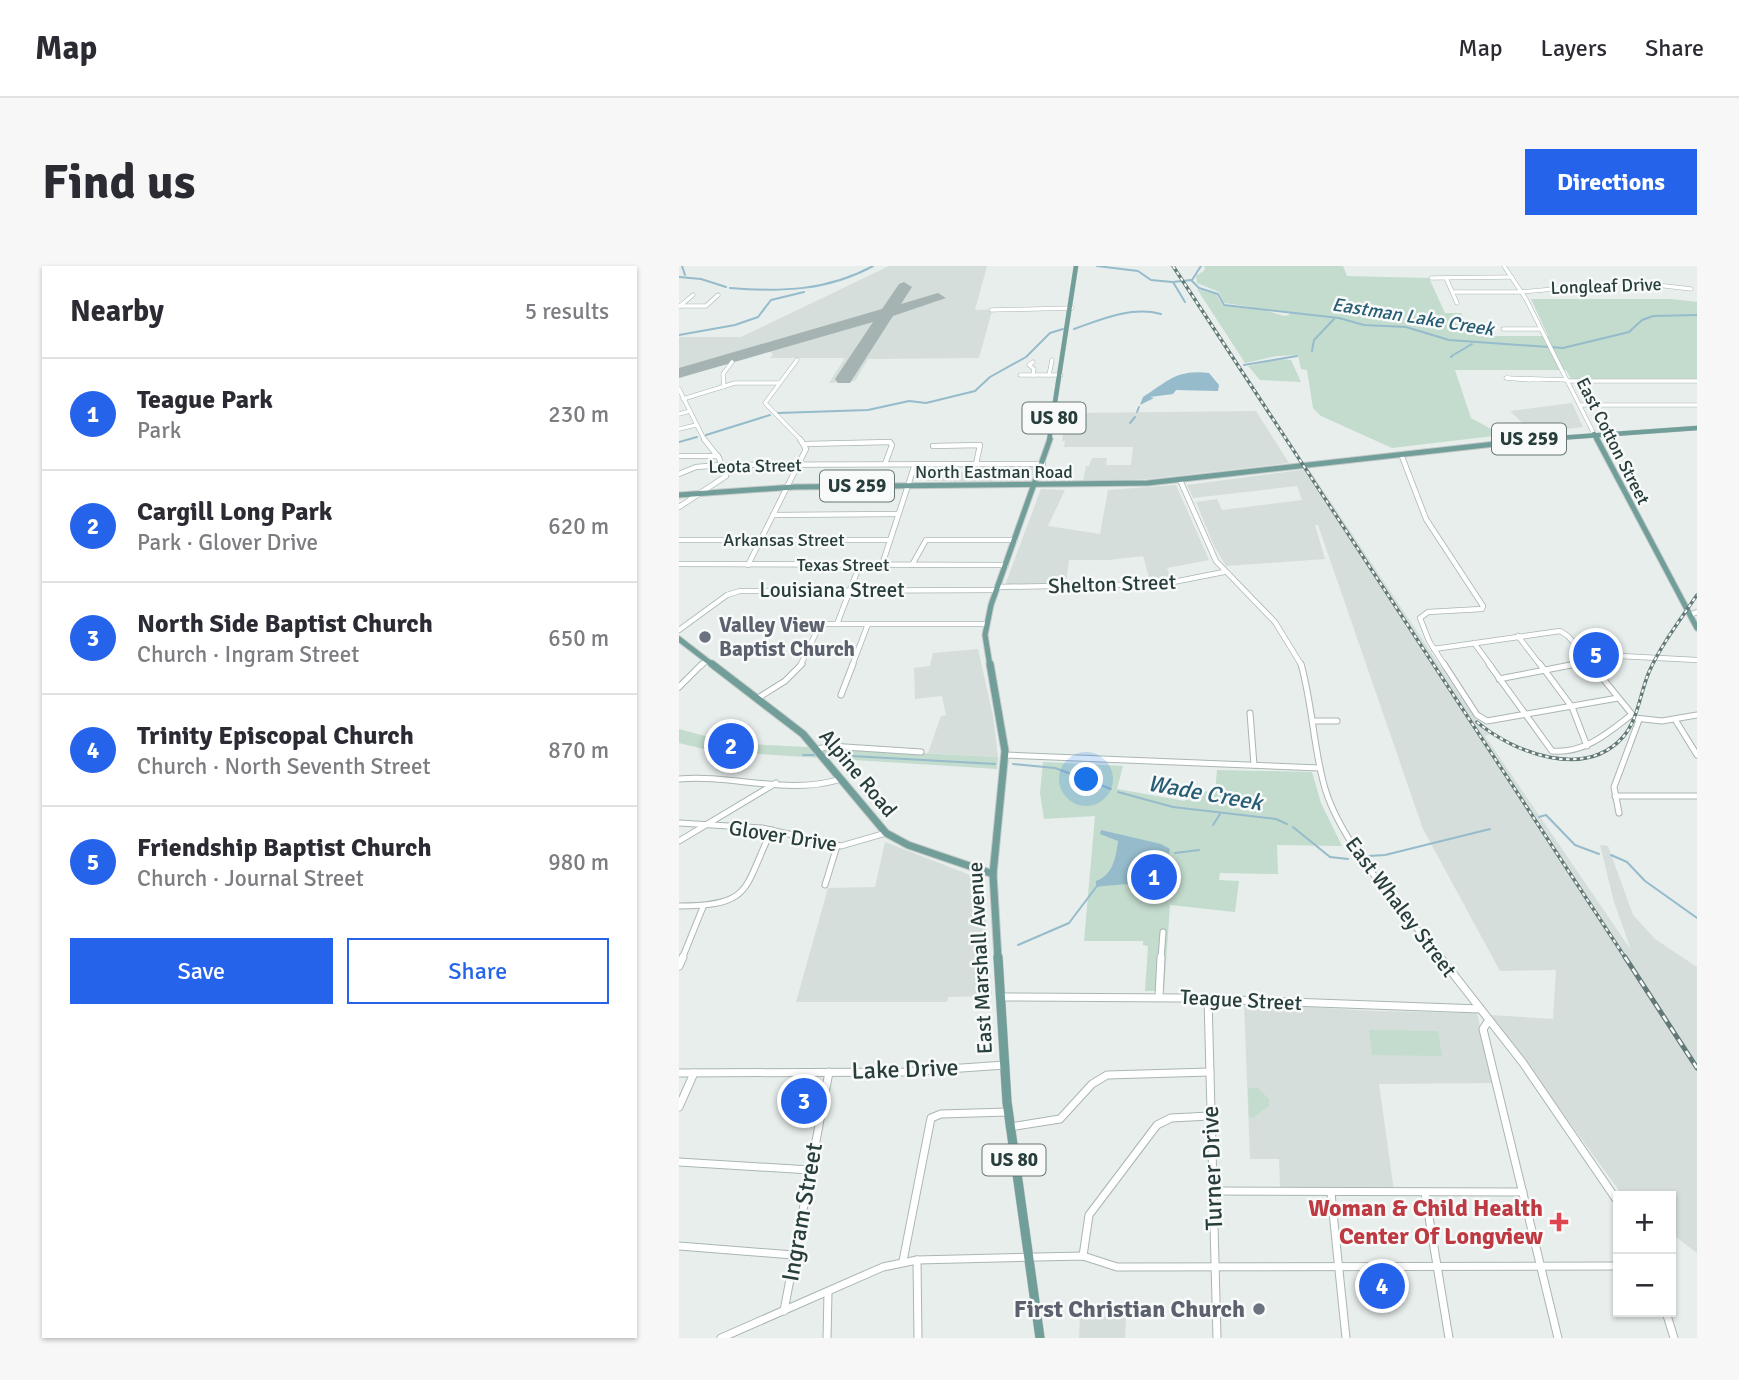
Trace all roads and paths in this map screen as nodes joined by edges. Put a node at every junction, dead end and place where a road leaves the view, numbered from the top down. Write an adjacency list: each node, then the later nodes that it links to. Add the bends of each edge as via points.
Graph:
1 (1079, 266): 13 (main road, East Marshall Avenue / US 80)
2 (1504, 266): 3 (street, East Cotton Street)
3 (1512, 277): 5 (street); 8 (street, East Cotton Street)
4 (1431, 278): 5 (street)
5 (1446, 278): 7 (street)
6 (1691, 289): 8 (street, Longleaf Drive, via 1615,284)
7 (1453, 292): 8 (street, Longleaf Drive); 11 (street)
8 (1522, 292): 16 (street, East Cotton Street)
9 (693, 295): 12 (street)
10 (718, 295): 12 (street, via 706,306)
11 (1457, 303)
12 (679, 306)
13 (1072, 308): 14 (street); 24 (main road, East Marshall Avenue / US 80)
14 (991, 310)
15 (1503, 329): 16 (street)
16 (1541, 329): 26 (street, East Cotton Street)
17 (797, 360): 28 (street)
18 (1052, 360): 23 (street)
19 (732, 362): 29 (street, via 723,374)
20 (1033, 362): 22 (street, via 1029,365)
21 (1020, 375): 22 (street)
22 (1033, 375): 23 (street)
23 (1049, 375): 24 (street)
24 (1061, 375): 49 (main road, East Marshall Avenue / US 80)
25 (1530, 380): 25 (street, via 1509,380 1506,378 1526,377); 26 (street)
26 (1567, 380): 27 (street); 32 (street, East Cotton Street)
27 (1697, 381)
28 (779, 383): 29 (street); 41 (street, via 766,404)
29 (724, 387): 31 (street)
30 (679, 389): 31 (street)
31 (684, 399): 34 (street)
32 (1580, 405): 33 (street); 39 (street, East Cotton Street)
33 (1697, 405)
34 (689, 411): 35 (street); 36 (street)
35 (679, 414)
36 (696, 425): 38 (street); 45 (street)
37 (1697, 428): 39 (main road, US 259)
38 (679, 429)
39 (1594, 433): 43 (main road, US 259); 76 (main road, East Cotton Street)
40 (891, 442): 41 (street); 46 (street)
41 (805, 444): 51 (street)
42 (933, 446): 48 (street, via 979,444)
43 (1401, 454): 53 (main road, North Eastman Road / US 259); 85 (street, via 1426,519 1483,606 1421,615)
44 (679, 456): 45 (street)
45 (719, 456): 50 (street)
46 (885, 464): 47 (street, Leota Street); 51 (street, Leota Street)
47 (915, 464): 48 (street, Leota Street); 55 (street)
48 (976, 464): 49 (street, Leota Street)
49 (1043, 464): 54 (main road, East Marshall Avenue / US 80)
50 (721, 465): 51 (street, Leota Street); 52 (street, Leota Street); 57 (street, via 726,478)
51 (799, 465): 56 (street)
52 (679, 474)
53 (1180, 480): 54 (main road, North Eastman Road / US 259); 72 (street, East Whaley Street, via 1207,545)
54 (1035, 485): 55 (main road, North Eastman Road / US 259); 65 (main road, East Marshall Avenue / US 80)
55 (908, 486): 56 (main road, North Eastman Road / US 259); 60 (street)
56 (787, 487): 57 (main road, North Eastman Road / US 259); 61 (street)
57 (701, 493): 58 (main road, North Eastman Road / US 259); 59 (street)
58 (679, 495)
59 (679, 507)
60 (898, 514): 61 (street); 64 (street)
61 (773, 515): 63 (street)
62 (679, 540): 63 (street, Arkansas Street)
63 (761, 540): 64 (street, Arkansas Street); 67 (street)
64 (890, 540): 69 (street)
65 (1016, 540): 70 (street, via 924,541); 71 (main road, East Marshall Avenue / US 80)
66 (679, 564): 67 (street, Texas Street)
67 (748, 565): 68 (street, Texas Street)
68 (860, 565): 69 (street, Texas Street); 74 (street)
69 (882, 565): 70 (street, Texas Street)
70 (912, 565): 71 (street, Texas Street)
71 (1006, 565): 73 (main road, East Marshall Avenue / US 80)
72 (1224, 572): 73 (street, Shelton Street, via 1163,584); 102 (street, East Whaley Street, via 1287,638 1304,672)
73 (997, 589): 74 (street, Louisiana Street); 79 (main road, East Marshall Avenue / US 80)
74 (850, 590): 77 (street); 81 (street, Louisiana Street, via 736,592)
75 (1697, 612): 76 (street)
76 (1690, 615): 80 (main road, East Cotton Street)
77 (837, 624): 78 (street); 93 (street, via 820,627 798,670)
78 (868, 624): 79 (street); 92 (street)
79 (986, 624): 107 (main road, East Marshall Avenue / US 80, via 986,652)
80 (1697, 628)
81 (679, 630)
82 (1518, 636): 84 (street); 88 (street, via 1561,631); 89 (street)
83 (679, 639): 86 (main road, Alpine Road)
84 (1474, 643): 85 (street); 90 (street)
85 (1434, 649): 97 (street, via 1484,720)
86 (706, 660): 91 (street); 93 (main road, Alpine Road)
87 (1697, 660): 88 (street, via 1625,656)
88 (1588, 662): 89 (street); 94 (street)
89 (1544, 670): 90 (street); 95 (street)
90 (1499, 679): 97 (street)
91 (679, 687)
92 (841, 695)
93 (758, 698): 105 (main road, Alpine Road)
94 (1618, 698): 95 (street); 98 (street)
95 (1572, 707): 97 (street); 104 (street)
96 (1250, 713): 109 (street)
97 (1525, 715): 104 (street, via 1555,752)
98 (1631, 715): 100 (street); 104 (street)
99 (1697, 715): 101 (street)
100 (1639, 720): 101 (street); 114 (street, via 1614,786)
101 (1676, 720): 108 (street)
102 (1314, 721): 103 (street); 110 (street, East Whaley Street)
103 (1337, 721)
104 (1587, 746)
105 (818, 749): 106 (street); 112 (main road, Alpine Road)
106 (921, 752)
107 (1005, 755): 109 (street); 123 (main road, East Marshall Avenue / US 80)
108 (1697, 755)
109 (1254, 765): 110 (street)
110 (1320, 768): 132 (street, East Whaley Street, via 1332,808 1355,850)
111 (679, 779): 113 (street, via 724,777)
112 (841, 779): 113 (street, via 813,786); 120 (main road, Alpine Road)
113 (776, 783): 118 (street)
114 (1615, 796): 115 (street); 116 (street)
115 (1697, 796)
116 (1619, 813)
117 (679, 823): 118 (street, Glover Drive)
118 (709, 826): 119 (street, Glover Drive); 121 (street)
119 (772, 830): 122 (street, Glover Drive); 126 (street, via 747,889 727,902)
120 (885, 833): 122 (street, Glover Drive); 123 (main road, Alpine Road)
121 (679, 841)
122 (837, 846): 124 (street)
123 (993, 874): 129 (main road, East Marshall Avenue / US 80)
124 (825, 886)
125 (679, 906): 126 (street)
126 (703, 907): 128 (street)
127 (1163, 932): 130 (street)
128 (679, 966)
129 (1001, 997): 130 (street, Teague Street); 134 (main road, East Marshall Avenue / US 80)
130 (1159, 997): 131 (street, Teague Street)
131 (1208, 998): 132 (street, Teague Street); 136 (street, Turner Drive)
132 (1480, 1009): 133 (street, East Whaley Street)
133 (1489, 1020): 146 (street, via 1483,1027); 149 (street, East Whaley Street)
134 (1005, 1065): 135 (street, Lake Drive); 140 (main road, East Marshall Avenue / US 80)
135 (829, 1072): 138 (street, Lake Drive); 144 (street, Ingram Street)
136 (1210, 1072): 141 (street, Turner Drive); 142 (street, via 1107,1075 1060,1119)
137 (679, 1073): 138 (street, Lake Drive)
138 (694, 1073): 139 (street)
139 (679, 1107)
140 (1008, 1112): 142 (main road, East Marshall Avenue / US 80); 155 (street, via 931,1118)
141 (1210, 1116): 145 (street, Turner Drive); 152 (street, via 1171,1118 1157,1125 1089,1215)
142 (1010, 1127): 153 (main road, East Marshall Avenue / US 80)
143 (679, 1162): 144 (street)
144 (810, 1170): 151 (street, Ingram Street)
145 (1213, 1191): 147 (street); 157 (street, Turner Drive)
146 (1523, 1192): 148 (street); 160 (street)
147 (1331, 1193): 148 (street); 156 (street)
148 (1425, 1193): 159 (street)
149 (1613, 1195)
150 (679, 1245): 151 (street)
151 (793, 1255): 162 (street, Ingram Street)
152 (1083, 1256): 153 (street); 157 (street, via 1117,1267)
153 (1030, 1258): 154 (street); 167 (main road, East Marshall Avenue / US 80)
154 (917, 1260): 155 (street); 166 (street)
155 (903, 1261): 161 (street)
156 (1339, 1265): 157 (street); 159 (street); 169 (street)
157 (1215, 1266): 168 (street, Turner Drive)
158 (1613, 1266): 160 (street)
159 (1437, 1267): 160 (street); 170 (street)
160 (1539, 1267): 171 (street)
161 (828, 1292): 162 (street); 165 (street)
162 (784, 1311): 164 (street)
163 (1667, 1317): 172 (street)
164 (724, 1338)
165 (827, 1338)
166 (918, 1338)
167 (1040, 1338)
168 (1217, 1338)
169 (1346, 1338)
170 (1449, 1338)
171 (1558, 1338)
172 (1674, 1338)

